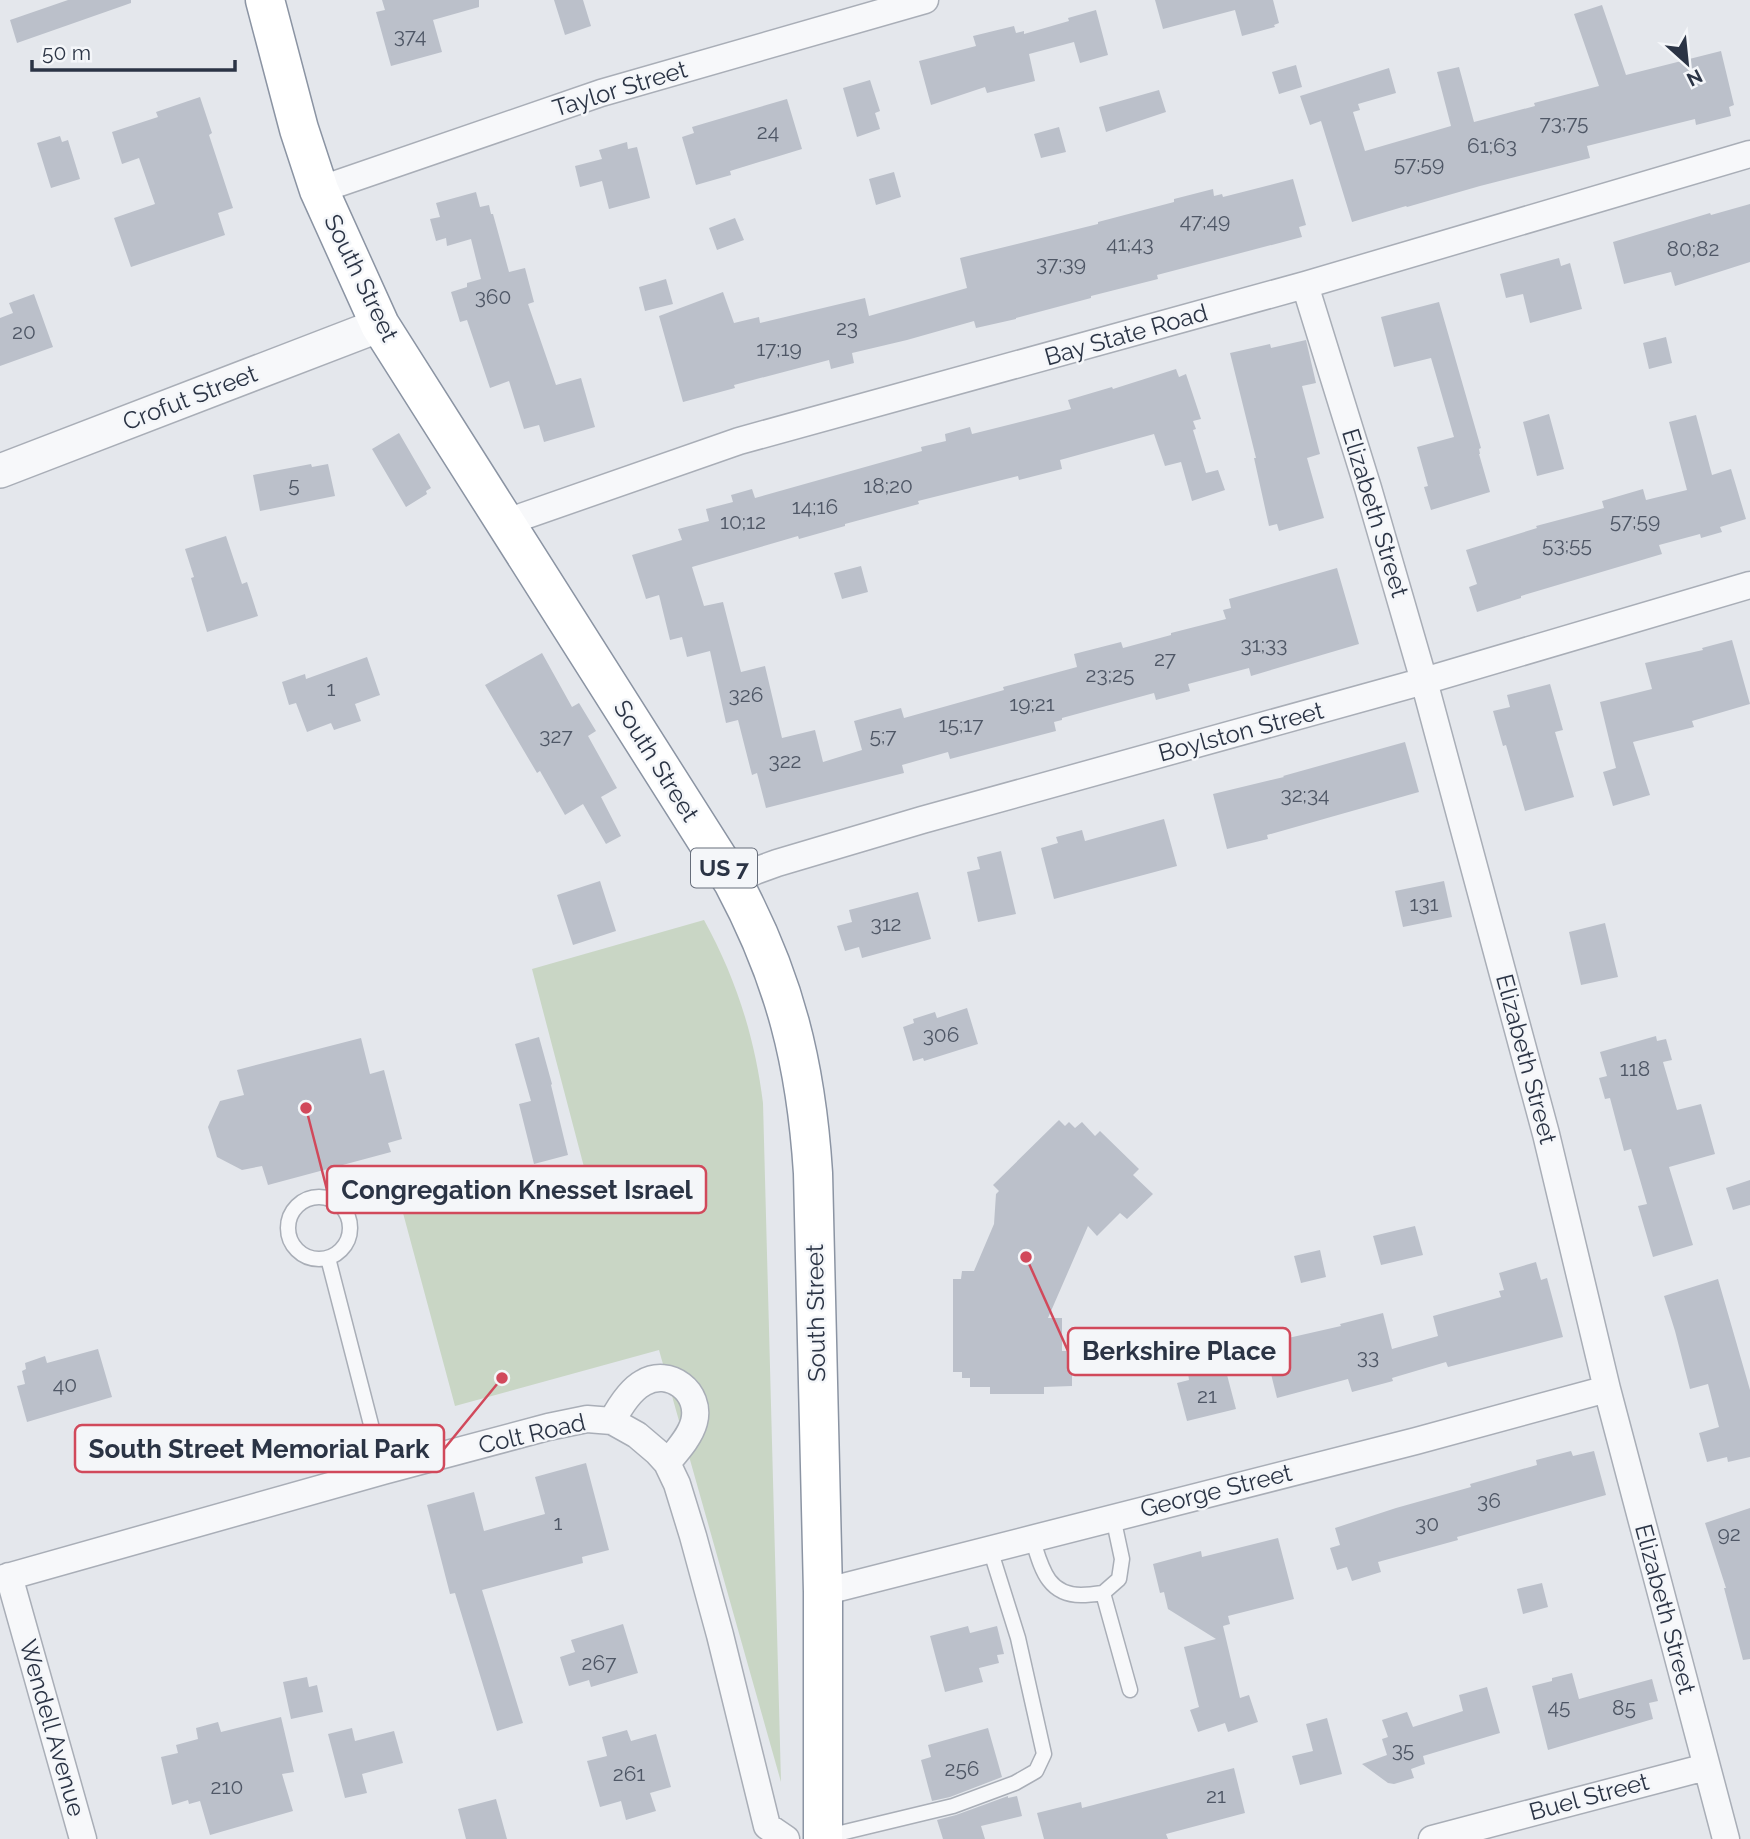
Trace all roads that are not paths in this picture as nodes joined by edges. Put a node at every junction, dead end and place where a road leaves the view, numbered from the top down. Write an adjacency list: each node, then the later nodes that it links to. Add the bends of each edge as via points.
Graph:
1 (265, 0): 4 (highway, South Street / US 7)
2 (925, 0): 4 (street, Taylor Street, via 601,93)
3 (1750, 154): 5 (street, Bay State Road)
4 (319, 190): 6 (highway, South Street / US 7)
5 (1305, 285): 8 (street, Bay State Road, via 739,442); 10 (street, Elizabeth Street)
6 (380, 325): 7 (street, Crofut Street); 8 (highway, South Street / US 7)
7 (0, 471)
8 (504, 523): 11 (highway, South Street / US 7)
9 (1750, 585): 10 (street, Boylston Street)
10 (1424, 681): 11 (street, Boylston Street, via 922,820 776,863); 13 (street, Elizabeth Street, via 1546,1135)
11 (733, 882): 21 (highway, South Street / US 7, via 781,990 810,1126)
12 (328, 1258): 12 (lane, via 345,1245 349,1219 331,1199 310,1198 290,1216 289,1237 307,1257); 16 (lane)
13 (1608, 1389): 17 (street, George Street); 24 (street, Elizabeth Street)
14 (612, 1421): 15 (street, Colt Road, via 637,1435); 15 (street, via 647,1381 662,1378 683,1385 694,1403 694,1422); 16 (street, Colt Road, via 587,1419 548,1427)
15 (667, 1463): 26 (street, Colt Road, via 693,1536 767,1826)
16 (383, 1471): 20 (street, Colt Road)
17 (1113, 1517): 18 (street, George Street); 22 (lane, via 1122,1559 1119,1579)
18 (1032, 1538): 19 (street, George Street); 22 (lane, via 1044,1574 1056,1589 1079,1596)
19 (990, 1549): 21 (street, George Street); 26 (lane, via 1018,1638 1044,1754 1036,1771 953,1806)
20 (5, 1577): 25 (street, Wendell Avenue)
21 (823, 1592): 26 (highway, South Street / US 7)
22 (1103, 1593): 23 (lane)
23 (1130, 1690)
24 (1706, 1766): 27 (street, Buel Street); 28 (street, Elizabeth Street)
25 (83, 1839)
26 (800, 1839)
27 (1432, 1839)
28 (1726, 1839)

